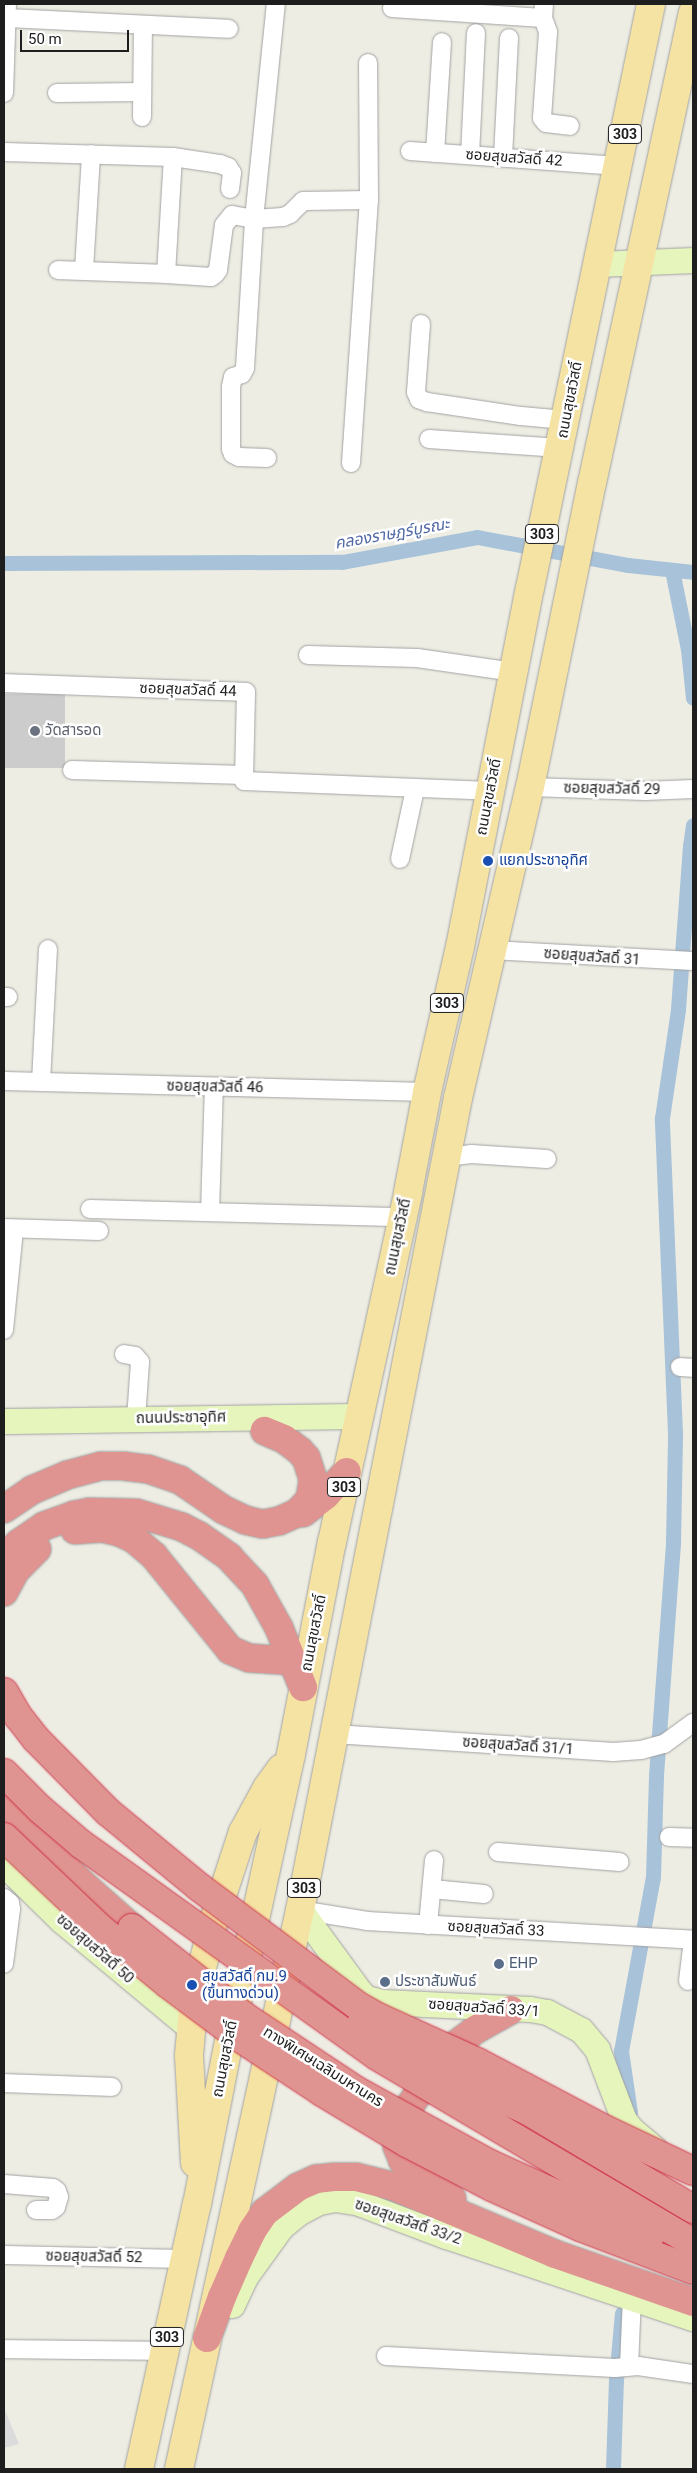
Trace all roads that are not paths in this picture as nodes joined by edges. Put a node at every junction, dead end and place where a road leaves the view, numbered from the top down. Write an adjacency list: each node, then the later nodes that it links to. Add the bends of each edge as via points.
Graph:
1 (276, 4): 30 (street)
2 (651, 4): 13 (main road, ถนนสุขสวัสดิ์ / 303)
3 (392, 8): 5 (street)
4 (6, 11): 7 (street); 16 (street)
5 (544, 11): 19 (street, via 548,32 542,118 546,123)
6 (693, 13): 14 (main road, ถนนสุขสวัสดิ์ / 303)
7 (143, 25): 8 (street); 15 (street)
8 (229, 29)
9 (476, 33): 24 (street)
10 (509, 38): 26 (street)
11 (442, 42): 22 (street)
12 (368, 63): 29 (street)
13 (636, 84): 14 (main road); 27 (main road, ถนนสุขสวัสดิ์ / 303)
14 (678, 89): 32 (main road, ถนนสุขสวัสดิ์ / 303)
15 (142, 92): 17 (street); 18 (street)
16 (4, 93)
17 (57, 93)
18 (142, 117)
19 (570, 126)
20 (4, 152): 23 (street)
21 (410, 152): 22 (street, ซอยสุขสวัสดิ์ 42)
22 (435, 153): 24 (street, ซอยสุขสวัสดิ์ 42)
23 (91, 154): 25 (street); 35 (street)
24 (470, 155): 26 (street, ซอยสุขสวัสดิ์ 42)
25 (173, 157): 28 (street, via 228,168 232,173); 36 (street)
26 (504, 157): 27 (street, ซอยสุขสวัสดิ์ 42)
27 (618, 166): 33 (main road, ถนนสุขสวัสดิ์ / 303)
28 (230, 189)
29 (369, 200): 30 (street, via 302,201 290,214); 42 (street)
30 (254, 219): 36 (street, via 232,215 227,219 218,270 211,277); 41 (street, via 245,368 242,374 233,377 231,387 231,448 239,457)
31 (693, 260): 32 (street)
32 (640, 263): 33 (street); 48 (main road, ถนนสุขสวัสดิ์ / 303)
33 (598, 264): 38 (main road, ถนนสุขสวัสดิ์ / 303)
34 (58, 270): 35 (street)
35 (84, 270): 36 (street)
36 (166, 274)
37 (421, 324): 38 (street, via 416,392 419,399)
38 (565, 420): 40 (main road, ถนนสุขสวัสดิ์ / 303)
39 (429, 439): 40 (street)
40 (560, 448): 44 (main road, ถนนสุขสวัสดิ์ / 303)
41 (267, 458)
42 (350, 463)
43 (308, 655): 44 (street, via 418,658)
44 (514, 672): 51 (main road, ถนนสุขสวัสดิ์ / 303)
45 (4, 683): 47 (street, ซอยสุขสวัสดิ์ 44, via 246,692)
46 (72, 770): 47 (street)
47 (244, 776): 49 (street, via 244,782)
48 (530, 787): 50 (street, ซอยสุขสวัสดิ์ 29); 54 (main road, ถนนสุขสวัสดิ์ / 303)
49 (415, 789): 51 (street); 52 (street)
50 (689, 789)
51 (490, 791): 59 (main road, ถนนสุขสวัสดิ์ / 303, via 460,947)
52 (400, 859)
53 (48, 950): 57 (street)
54 (491, 950): 55 (street, ซอยสุขสวัสดิ์ 31); 60 (main road, ถนนสุขสวัสดิ์ / 303)
55 (693, 961)
56 (4, 1081): 57 (street, ซอยสุขสวัสดิ์ 46)
57 (41, 1082): 58 (street, ซอยสุขสวัสดิ์ 46)
58 (214, 1086): 59 (street, ซอยสุขสวัสดิ์ 46); 63 (street)
59 (427, 1092): 64 (main road, ถนนสุขสวัสดิ์ / 303)
60 (447, 1157): 61 (street, via 471,1154); 72 (main road, ถนนสุขสวัสดิ์ / 303)
61 (547, 1159)
62 (90, 1209): 63 (street)
63 (210, 1212): 64 (street)
64 (403, 1217): 71 (main road, ถนนสุขสวัสดิ์ / 303)
65 (9, 1229): 66 (street); 67 (street)
66 (99, 1231)
67 (4, 1330)
68 (124, 1354): 69 (street, via 135,1356 140,1362)
69 (136, 1419): 70 (street, ถนนประชาอุทิศ); 71 (street, ถนนประชาอุทิศ)
70 (4, 1421)
71 (357, 1424): 72 (main road); 73 (street, ถนนประชาอุทิศ); 75 (main road, ถนนสุขสวัสดิ์ / 303)
72 (394, 1427): 85 (main road, ถนนสุขสวัสดิ์ / 303)
73 (265, 1432): 74 (street, ถนนประชาอุทิศ); 77 (highway, via 294,1445 306,1458 313,1479 310,1499 297,1514)
74 (4, 1434)
75 (347, 1472): 77 (highway, via 316,1504); 81 (main road, ถนนสุขสวัสดิ์ / 303)
76 (4, 1509): 77 (highway, via 32,1490 68,1475 112,1466 148,1469 180,1480 245,1520 263,1524)
77 (287, 1519)
78 (17, 1552): 79 (highway, via 15,1571); 80 (highway, via 71,1531 102,1528 120,1532 148,1549 230,1650 249,1658); 80 (highway, via 44,1526 89,1512 136,1513 182,1527 213,1544 255,1585)
79 (4, 1592)
80 (293, 1661): 81 (highway)
81 (303, 1687): 86 (main road, ถนนสุขสวัสดิ์ / 303)
82 (4, 1692): 108 (highway, bridge, via 36,1739 108,1812 199,1887 358,2006)
83 (693, 1723): 85 (street, ซอยสุขสวัสดิ์ 31/1, via 664,1744 613,1752)
84 (4, 1726): 111 (highway, bridge, via 53,1782 113,1837 378,2036 427,2065 528,2111)
85 (334, 1734): 99 (main road, ถนนสุขสวัสดิ์ / 303)
86 (291, 1754): 105 (main road, via 267,1788 243,1832 214,1920 194,1999); 110 (main road, ถนนสุขสวัสดิ์ / 303)
87 (4, 1773): 114 (highway, bridge, via 81,1844 370,2051)
88 (4, 1807): 115 (highway, ทางพิเศษเฉลิมมหานคร, bridge, via 78,1880 140,1934 245,2017 319,2067 395,2113 488,2162 583,2206)
89 (4, 1837): 118 (highway, ทางพิเศษเฉลิมมหานคร, bridge, via 100,1928 168,1984 238,2037 322,2092 407,2143 492,2188 580,2227)
90 (669, 1837): 91 (street)
91 (693, 1838)
92 (498, 1852): 94 (street)
93 (434, 1860): 96 (street)
94 (620, 1862)
95 (4, 1864): 105 (street, ซอยสุขสวัสดิ์ 50, via 62,1921)
96 (432, 1889): 97 (street); 100 (street)
97 (484, 1894)
98 (4, 1898): 102 (street, via 11,1909)
99 (300, 1910): 100 (street, ซอยสุขสวัสดิ์ 33, via 367,1921); 104 (street, ซอยสุขสวัสดิ์ 33/1, via 366,1998 382,2002); 122 (main road, ถนนสุขสวัสดิ์ / 303)
100 (428, 1925): 101 (street, ซอยสุขสวัสดิ์ 33)
101 (693, 1940): 103 (street)
102 (4, 1964)
103 (688, 1981)
104 (511, 2010): 108 (street, ซอยสุขสวัสดิ์ 33/1, via 547,2012 580,2030 597,2049 620,2110 639,2136); 113 (highway, via 450,2048 408,2108 398,2133 397,2146 403,2161)
105 (191, 2028): 110 (main road, via 189,2056)
106 (4, 2083): 107 (street)
107 (112, 2087)
108 (693, 2171)
109 (4, 2184): 112 (street, via 57,2191 56,2207)
110 (197, 2204): 117 (main road, ถนนสุขสวัสดิ์ / 303)
111 (693, 2209)
112 (36, 2210)
113 (486, 2224): 120 (highway, via 555,2254); 122 (highway, via 374,2180 316,2179 298,2187 265,2212 252,2231 222,2296)
114 (693, 2243)
115 (693, 2249)
116 (4, 2255): 117 (street, ซอยสุขสวัสดิ์ 52)
117 (184, 2259): 124 (main road, ถนนสุขสวัสดิ์ / 303)
118 (693, 2270)
119 (632, 2298): 121 (street, ซอยสุขสวัสดิ์ 33/2); 126 (street); 127 (street, ซอยสุขสวัสดิ์ 33/2, via 446,2236 359,2203 335,2199 305,2209 281,2227 245,2276)
120 (693, 2302)
121 (693, 2318)
122 (207, 2338): 127 (main road, ถนนสุขสวัสดิ์ / 303)
123 (4, 2349): 124 (street)
124 (164, 2352): 129 (main road, ถนนสุขสวัสดิ์ / 303)
125 (386, 2356): 126 (street)
126 (622, 2367): 128 (street)
127 (201, 2368): 130 (main road, ถนนสุขสวัสดิ์ / 303)
128 (693, 2374)
129 (139, 2469)
130 (180, 2469)

